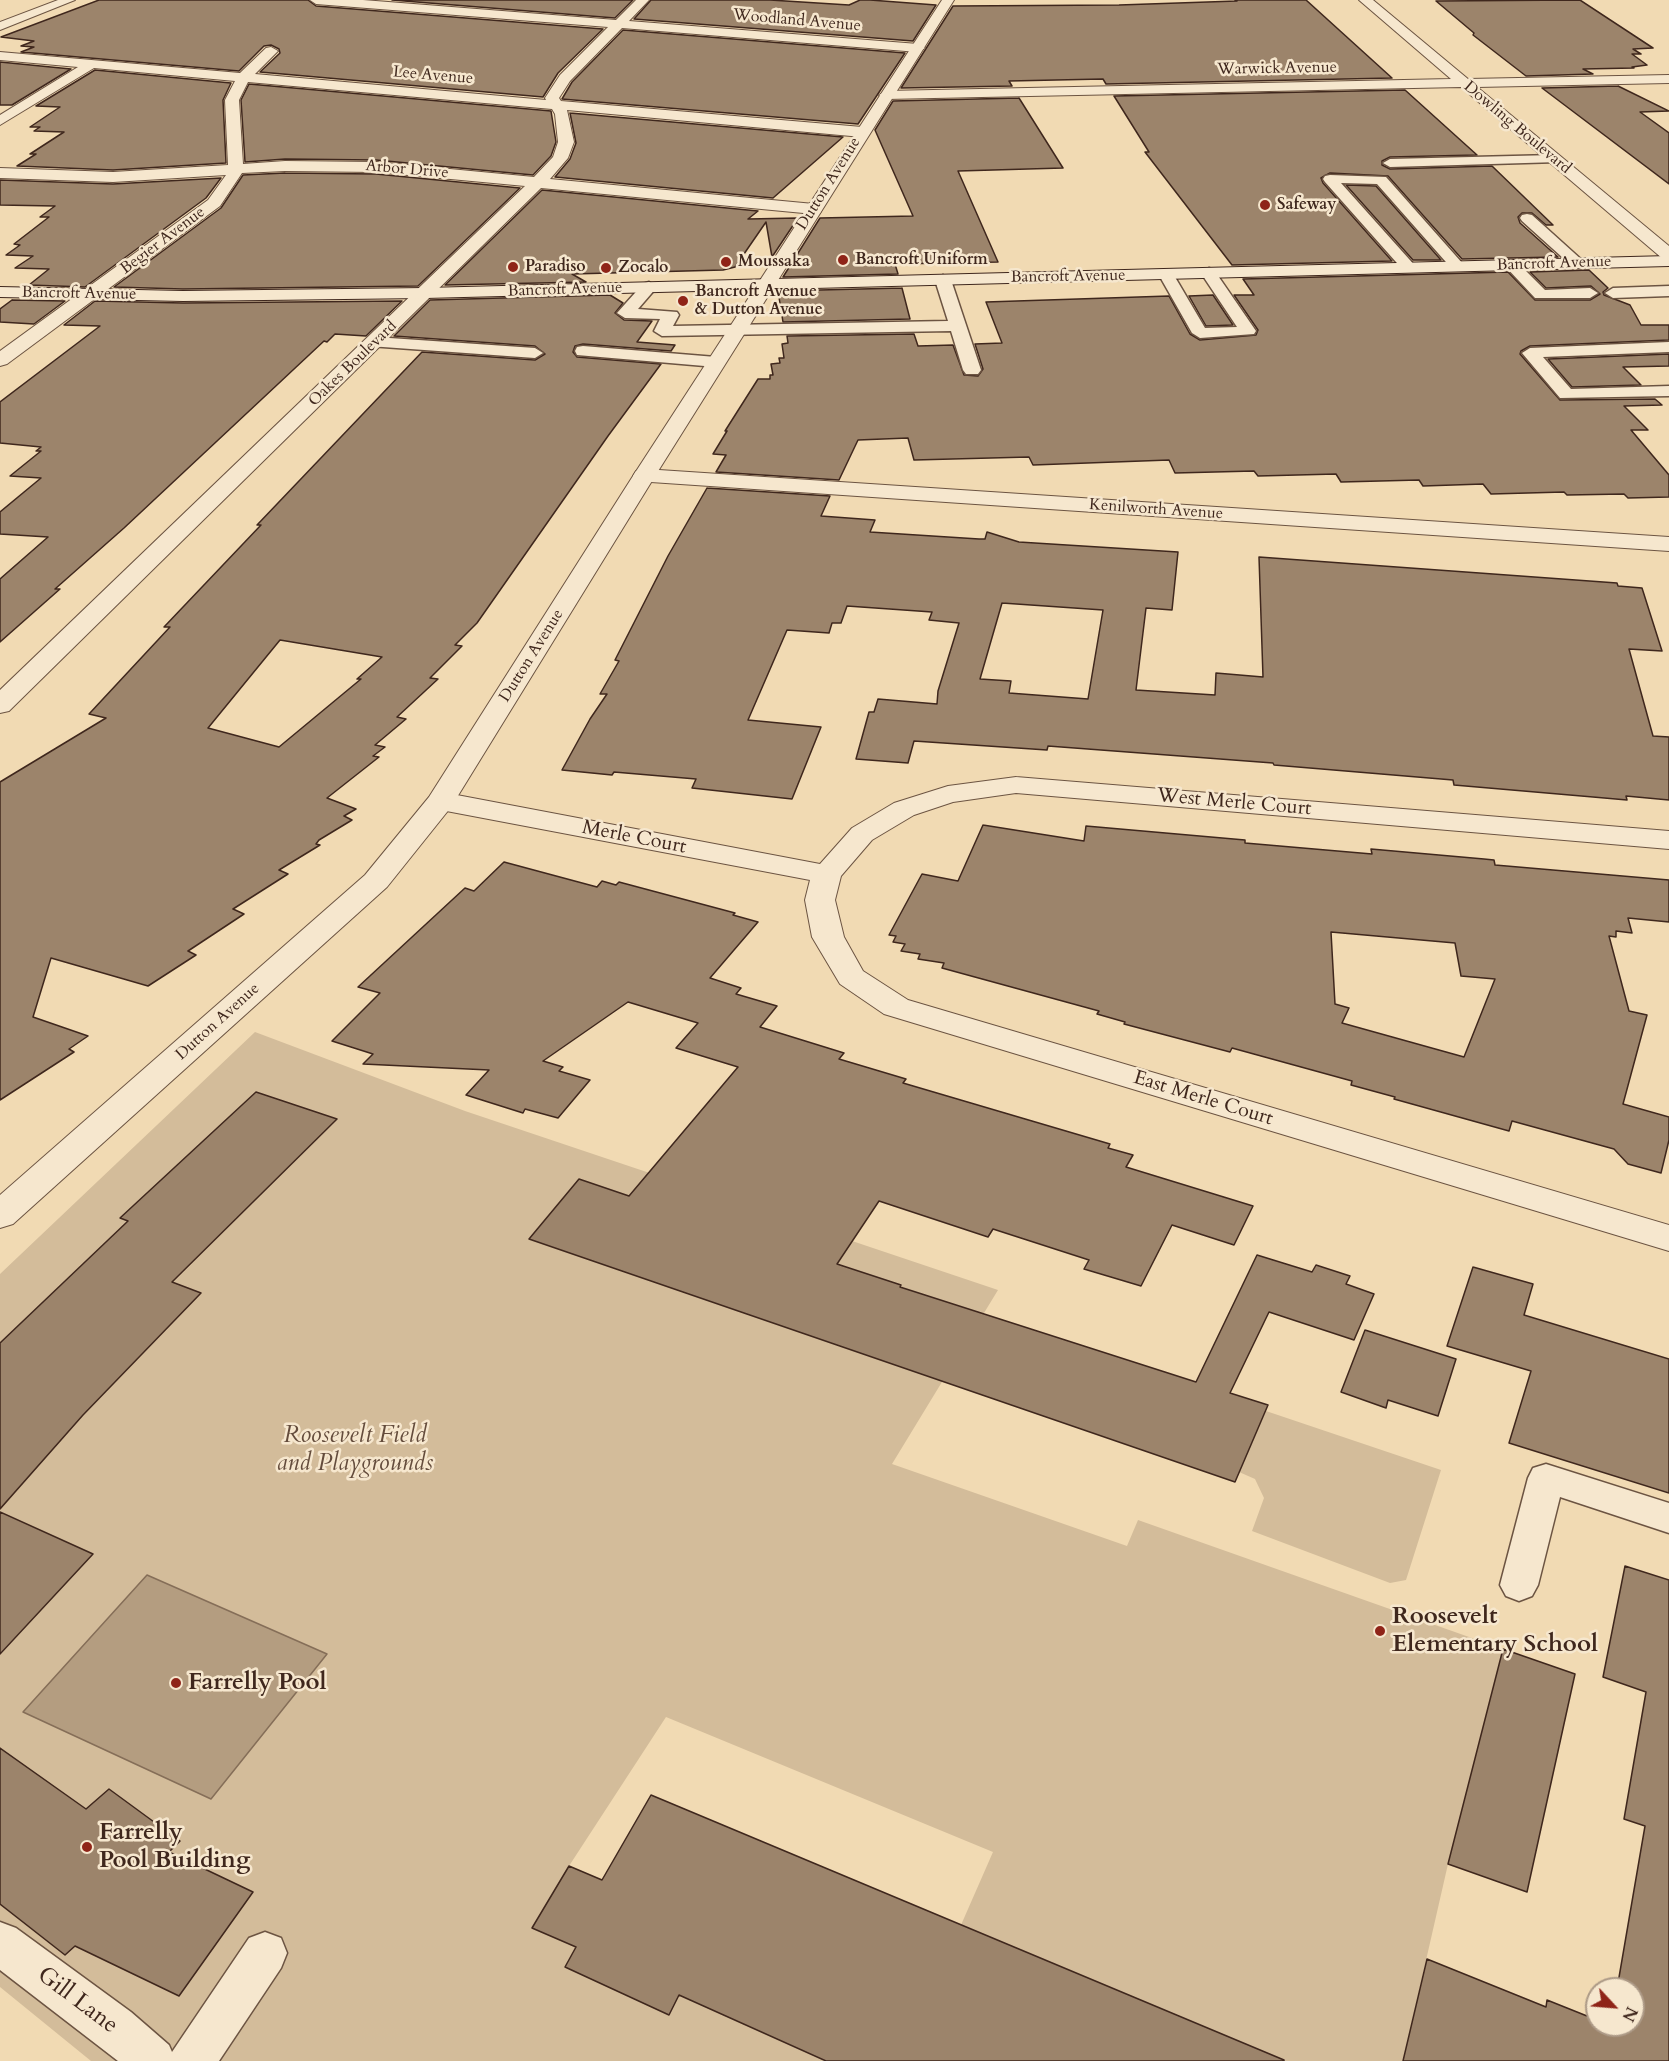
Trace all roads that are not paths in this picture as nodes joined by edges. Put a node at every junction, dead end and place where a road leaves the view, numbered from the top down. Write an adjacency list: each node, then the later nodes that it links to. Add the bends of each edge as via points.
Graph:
1 (69, 0): 8 (street)
2 (316, 0): 6 (street, Woodland Avenue)
3 (643, 0): 7 (street)
4 (948, 0): 9 (street, Dutton Avenue)
5 (1365, 0): 15 (street, Dowling Boulevard)
6 (355, 2): 7 (street, Woodland Avenue)
7 (620, 23): 9 (street, Woodland Avenue); 17 (street, via 564,78 552,98)
8 (0, 26)
9 (918, 48): 16 (street, Dutton Avenue)
10 (271, 51): 13 (street)
11 (0, 56): 12 (street, Lee Avenue)
12 (92, 64): 13 (street, Lee Avenue); 18 (street)
13 (243, 77): 17 (street, Lee Avenue); 24 (street, via 232,100)
14 (1669, 79): 15 (street, Warwick Avenue)
15 (1464, 83): 16 (street, Warwick Avenue); 20 (street, Dowling Boulevard)
16 (886, 95): 19 (street, Dutton Avenue)
17 (555, 105): 19 (street, Lee Avenue); 26 (street, Oakes Boulevard, via 562,114 566,142 560,158)
18 (0, 121)
19 (862, 132): 27 (street, Dutton Avenue)
20 (1538, 145): 21 (lane); 22 (street, Dowling Boulevard)
21 (1515, 146)
22 (1554, 159): 23 (lane); 29 (street, Dowling Boulevard)
23 (1390, 163)
24 (236, 171): 25 (street, Arbor Drive, via 113,177); 26 (street, Arbor Drive, via 328,165); 45 (street, Begier Avenue, via 214,203)
25 (0, 172)
26 (539, 182): 27 (street, Arbor Drive); 43 (street, Oakes Boulevard)
27 (814, 209): 38 (street, Dutton Avenue)
28 (1527, 218): 31 (lane)
29 (1669, 255)
30 (1669, 261): 31 (street, Bancroft Avenue)
31 (1578, 264): 32 (street, Bancroft Avenue)
32 (1512, 265): 33 (street, Bancroft Avenue); 44 (lane, via 1541,295)
33 (1458, 267): 34 (street, Bancroft Avenue); 34 (lane, via 1381,180 1330,179)
34 (1409, 268): 35 (street, Bancroft Avenue)
35 (1209, 273): 36 (street, Bancroft Avenue); 36 (lane, via 1248,331 1200,333)
36 (1167, 274): 37 (street, Bancroft Avenue)
37 (943, 280): 38 (street, Bancroft Avenue); 46 (lane)
38 (766, 285): 39 (street, Bancroft Avenue); 47 (street, Dutton Avenue)
39 (649, 287): 43 (street, Bancroft Avenue); 47 (lane, via 625,313 671,315 662,331)
40 (1669, 291): 42 (lane)
41 (0, 292): 45 (street, Bancroft Avenue)
42 (1613, 292)
43 (425, 293): 45 (street, Bancroft Avenue); 48 (street, Oakes Boulevard)
44 (1590, 293)
45 (90, 295): 52 (street, Begier Avenue)
46 (958, 326): 47 (lane); 54 (lane)
47 (736, 331): 53 (street, Dutton Avenue)
48 (375, 342): 51 (lane); 58 (street, Oakes Boulevard)
49 (1669, 347): 55 (lane, via 1530,353 1566,394)
50 (583, 351): 53 (lane)
51 (535, 353)
52 (0, 360)
53 (716, 362): 56 (street, Dutton Avenue)
54 (972, 370)
55 (1669, 391)
56 (644, 476): 57 (street, Kenilworth Avenue); 59 (street, Dutton Avenue)
57 (1669, 544)
58 (0, 705)
59 (441, 801): 61 (street, Merle Court); 62 (street, Dutton Avenue, via 376,881)
60 (1669, 840): 61 (street, West Merle Court, via 1016,785 948,794 904,809 862,834)
61 (827, 874): 63 (street, East Merle Court, via 820,900 828,937 851,977 896,1007)
62 (0, 1215)
63 (1669, 1238)
64 (1669, 1518): 65 (lane, via 1546,1478)
65 (1520, 1585)
66 (0, 1943): 68 (lane, Gill Lane)
67 (265, 1953): 69 (lane)
68 (153, 2061)
69 (192, 2061)

